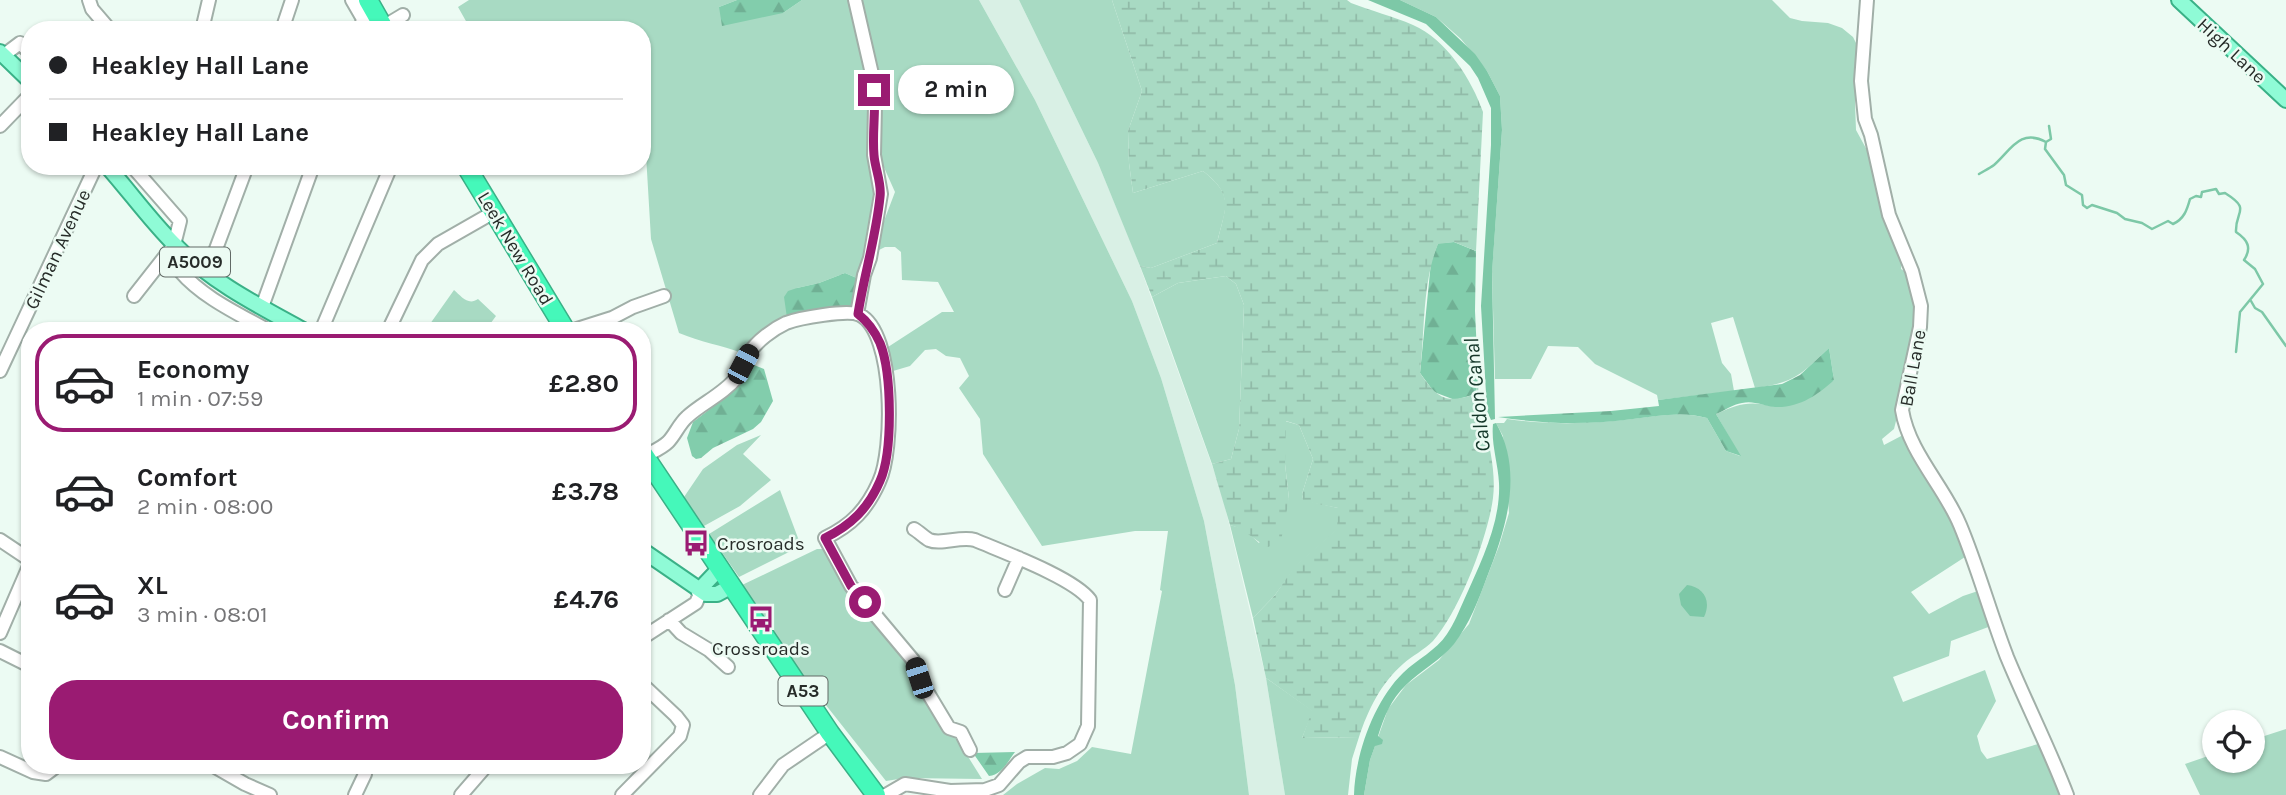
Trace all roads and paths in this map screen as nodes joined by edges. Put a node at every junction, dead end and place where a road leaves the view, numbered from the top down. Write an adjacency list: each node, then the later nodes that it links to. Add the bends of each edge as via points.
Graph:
1 (89, 0): 10 (street)
2 (209, 0): 11 (street)
3 (292, 0): 12 (street)
4 (352, 0): 8 (street)
5 (855, 0): 34 (street, via 872,74 874,155 881,194)
6 (1867, 0): 79 (street, Ball Lane, via 1861,81 1865,119 1889,215 1921,306 1902,410 1904,421 1959,522 2008,658)
7 (2179, 0): 17 (main road, High Lane)
8 (366, 15)
9 (403, 15): 13 (street)
10 (102, 21)
11 (204, 21)
12 (285, 21)
13 (394, 21)
14 (21, 44): 15 (street)
15 (2, 53): 16 (main road)
16 (21, 73)
17 (2286, 100)
18 (21, 105): 19 (street)
19 (0, 126)
20 (92, 175): 35 (street, Gilman Avenue)
21 (115, 175): 28 (main road, A5009)
22 (140, 175): 28 (street, via 180,221)
23 (244, 175): 30 (street)
24 (310, 175): 33 (street)
25 (387, 175): 38 (street)
26 (471, 175): 27 (highway, Leek New Road)
27 (494, 212): 39 (street, via 438,244 422,260); 40 (highway, Leek New Road)
28 (174, 244): 29 (main road, A5009); 31 (street)
29 (190, 258): 30 (main road, A5009); 36 (street, via 180,271 187,279)
30 (207, 273): 33 (main road, A5009)
31 (134, 296)
32 (659, 301): 41 (street)
33 (262, 307): 37 (main road, A5009)
34 (858, 314): 44 (street, via 820,315 786,324 767,335 750,351 736,378 686,417 668,443); 64 (street, via 880,342 887,369 888,453 865,508 846,528 825,538 851,586 913,660 943,719 949,728 961,732)
35 (23, 322)
36 (253, 322)
37 (289, 322)
38 (325, 322)
39 (392, 322)
40 (561, 322)
41 (600, 322)
42 (21, 326): 43 (street, Gilman Avenue)
43 (0, 371)
44 (651, 451)
45 (651, 464): 51 (highway, A53)
46 (914, 529): 50 (street, via 928,540 965,538)
47 (0, 540): 48 (street)
48 (21, 555)
49 (651, 556): 54 (main road)
50 (1019, 558): 55 (street); 78 (street, via 1084,592 1090,600 1088,726 1080,744 1053,757 1027,757 999,785 985,790 950,791 905,784)
51 (720, 568): 53 (highway, A53); 54 (main road)
52 (21, 583): 58 (street)
53 (732, 586): 54 (main road, via 717,594); 63 (highway, A53)
54 (699, 588): 56 (street, via 696,603)
55 (1005, 590)
56 (669, 620): 57 (street); 61 (street)
57 (651, 632)
58 (0, 633)
59 (0, 651): 60 (street)
60 (21, 662)
61 (728, 667)
62 (651, 692): 66 (street, via 683,726 680,736)
63 (830, 733): 76 (street, via 783,765); 77 (highway, A53)
64 (970, 750)
65 (0, 757): 67 (street)
66 (651, 766)
67 (21, 767)
68 (228, 774): 72 (street)
69 (365, 774): 73 (street)
70 (479, 774): 74 (street)
71 (643, 774): 75 (street)
72 (270, 795)
73 (355, 795)
74 (461, 795)
75 (622, 795)
76 (760, 795)
77 (876, 795)
78 (886, 795)
79 (2067, 795)

